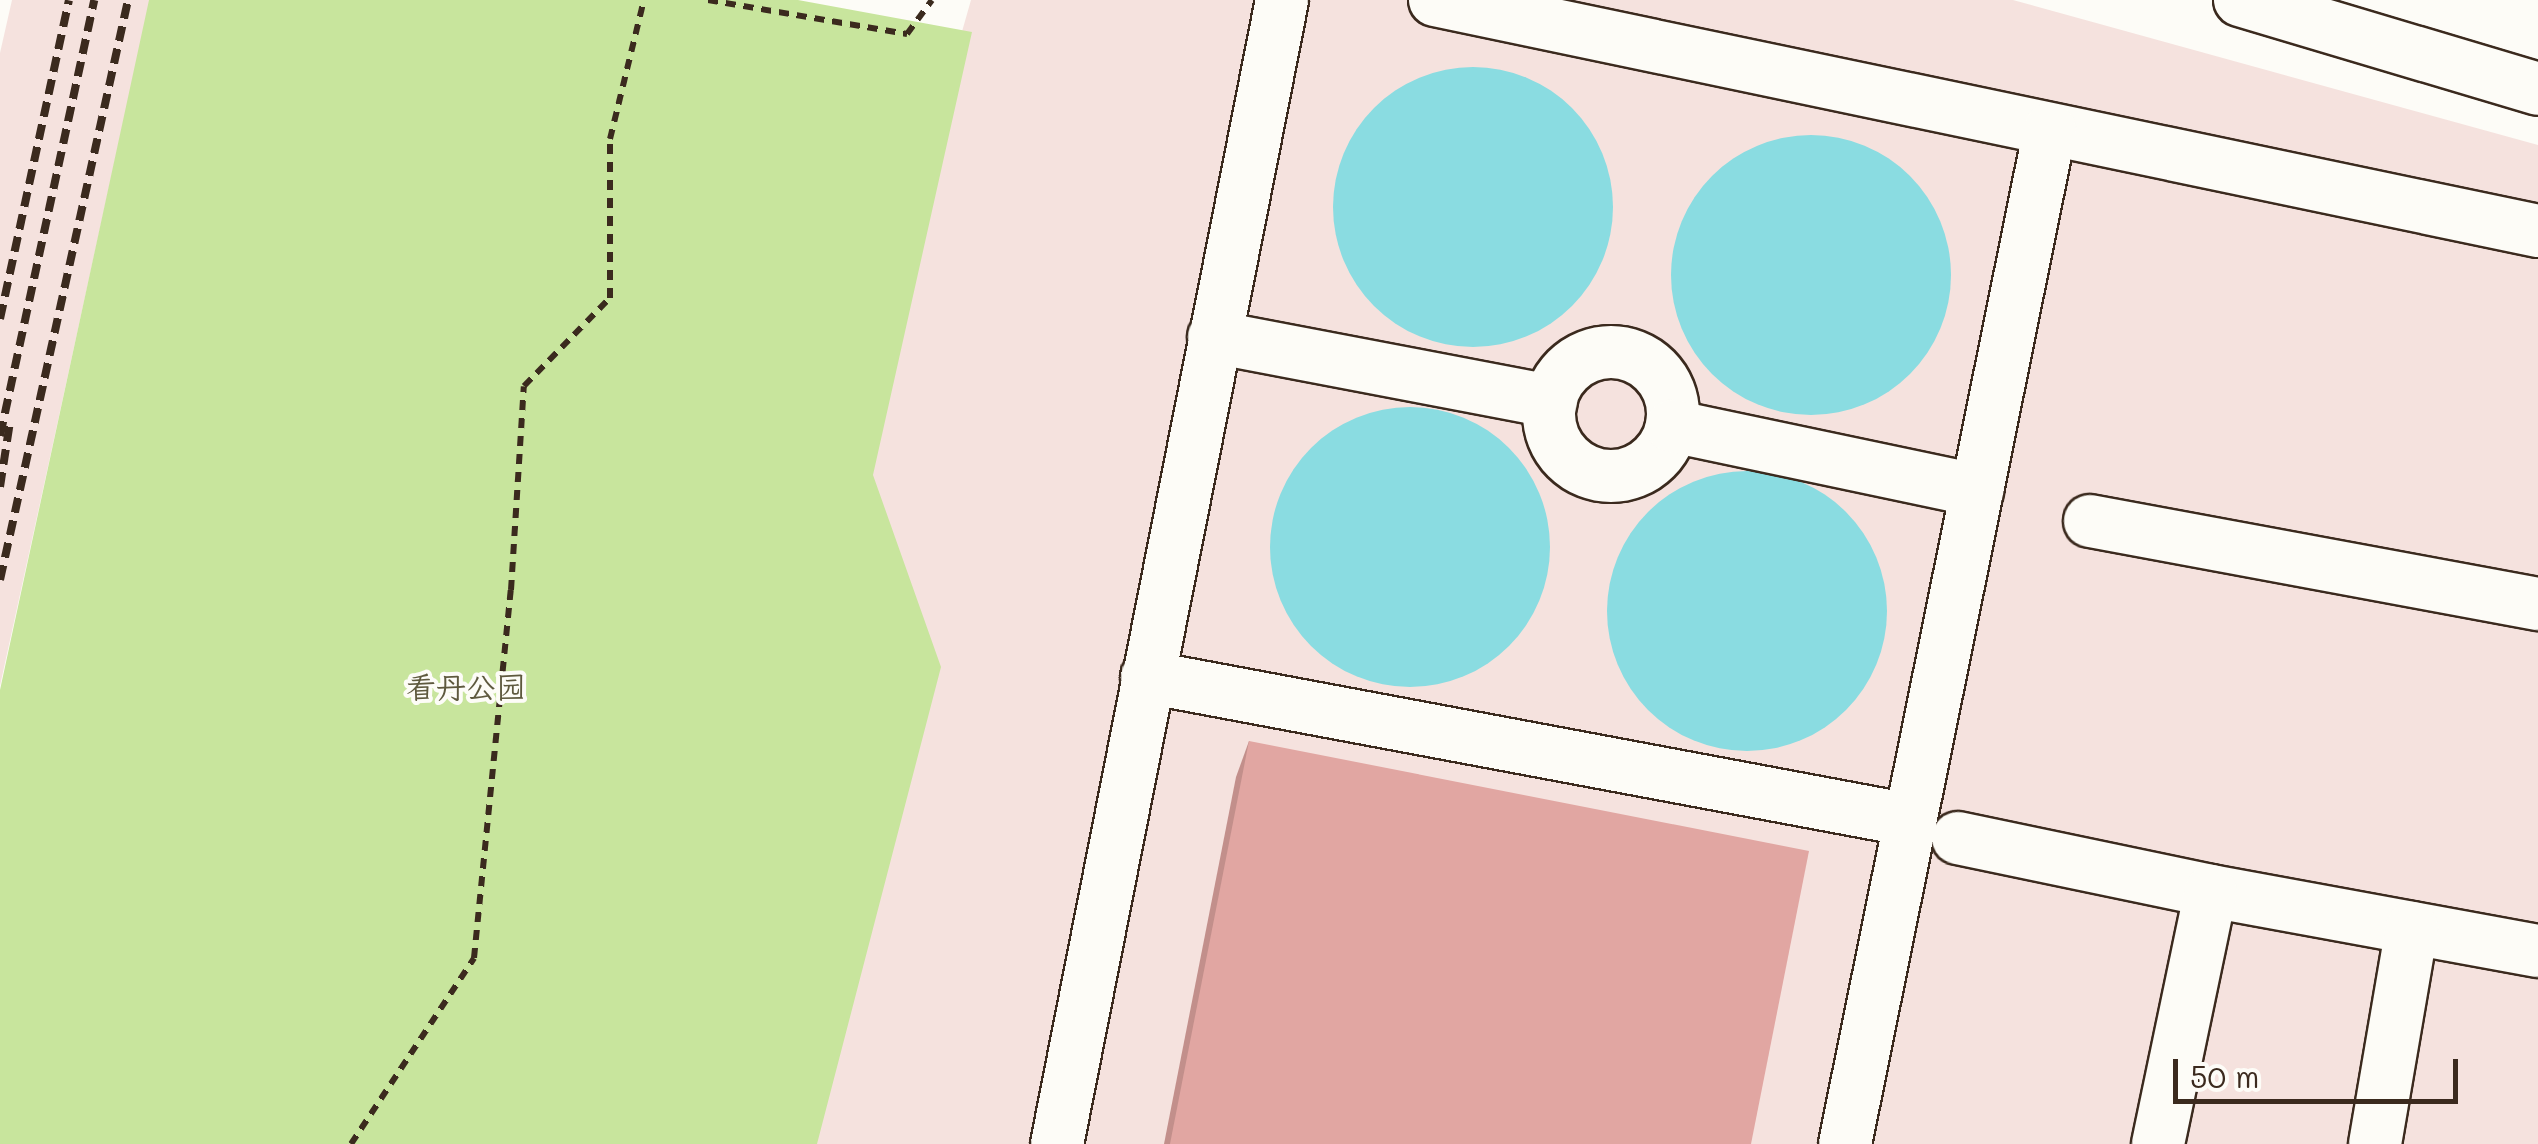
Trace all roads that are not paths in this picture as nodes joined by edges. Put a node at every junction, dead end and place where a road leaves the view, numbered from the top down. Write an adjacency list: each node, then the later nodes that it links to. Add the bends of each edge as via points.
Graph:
1 (1282, 0): 7 (street)
2 (1435, 0): 5 (street)
3 (2240, 0): 4 (street)
4 (2538, 89)
5 (2050, 129): 6 (street); 10 (street)
6 (2538, 231)
7 (1214, 337): 8 (street); 13 (street)
8 (1551, 401): 9 (street, via 1564,373 1580,360 1621,353 1658,374 1669,391); 9 (street, via 1551,434 1576,466 1594,474 1614,476 1650,463)
9 (1672, 426): 10 (street)
10 (1977, 490): 14 (street)
11 (2090, 521): 12 (street)
12 (2538, 604)
13 (1148, 676): 14 (street); 18 (street)
14 (1934, 829): 15 (street); 19 (street)
15 (2211, 891): 16 (street); 20 (street)
16 (2412, 928): 17 (street); 21 (street)
17 (2538, 951)
18 (1057, 1144)
19 (1845, 1144)
20 (2158, 1144)
21 (2374, 1144)

